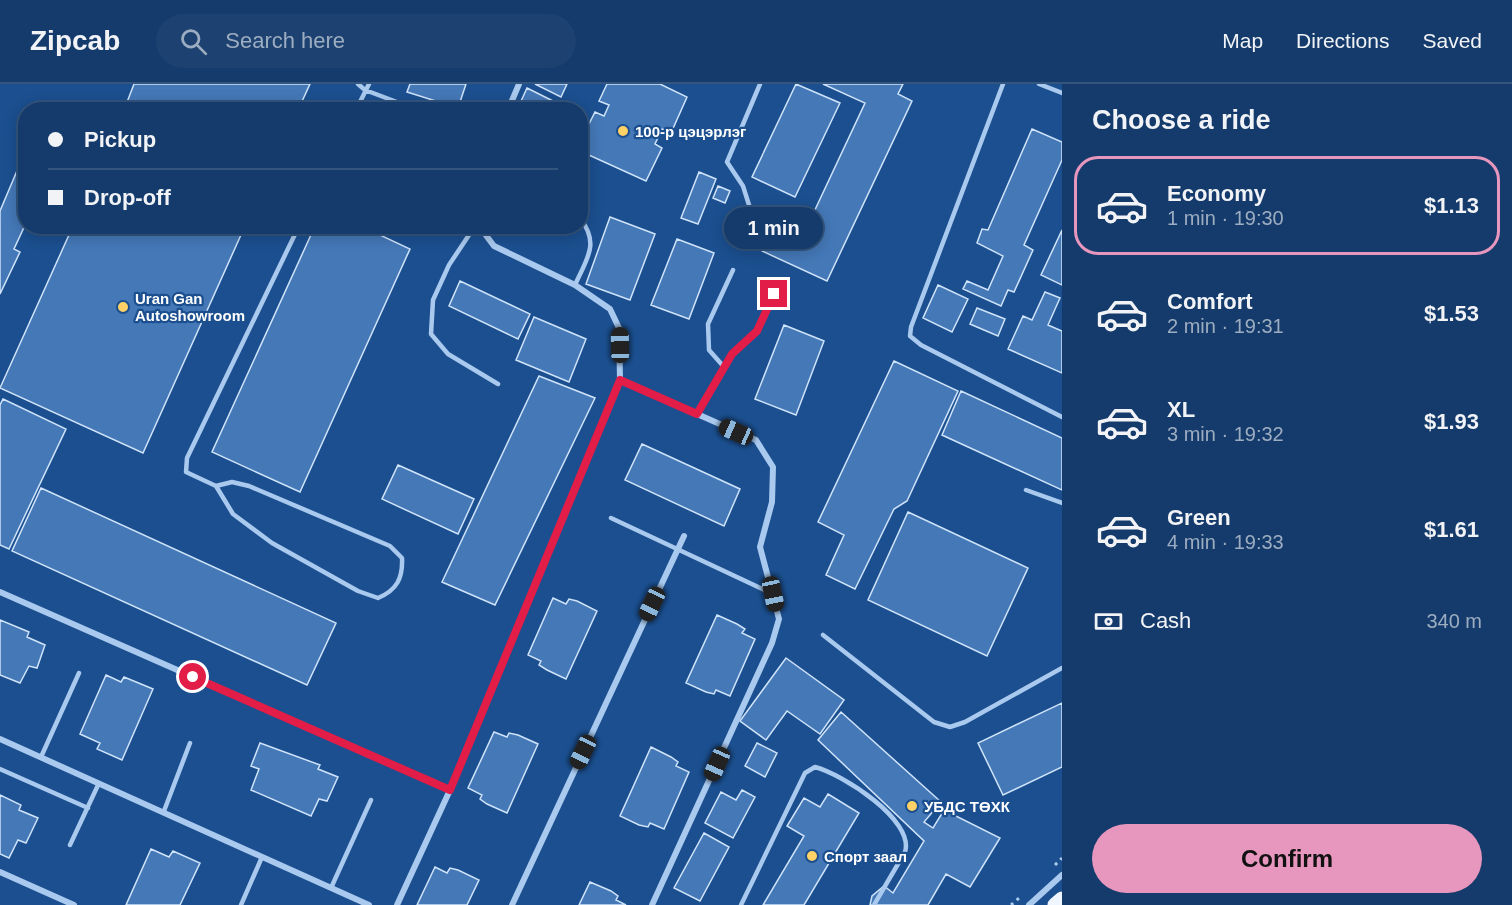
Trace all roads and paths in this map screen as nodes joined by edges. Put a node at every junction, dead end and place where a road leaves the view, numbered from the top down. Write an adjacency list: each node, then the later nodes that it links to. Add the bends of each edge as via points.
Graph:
1 (358, 84): 7 (lane)
2 (369, 84): 7 (lane)
3 (519, 84): 11 (street)
4 (760, 84): 12 (lane, via 727,162 743,186)
5 (1003, 84): 24 (lane, via 910,336)
6 (1040, 84): 8 (lane)
7 (366, 90): 9 (lane); 10 (lane)
8 (1062, 93)
9 (360, 102)
10 (397, 102)
11 (511, 102)
12 (755, 224)
13 (588, 228): 18 (lane, via 592,246)
14 (295, 234): 25 (lane, via 188,458 186,472)
15 (471, 234): 22 (lane, via 449,264 433,300 431,334 448,354)
16 (484, 234): 18 (street, via 494,246)
17 (733, 270): 20 (lane, via 708,324 709,350)
18 (575, 285): 21 (street, via 610,309 619,328)
19 (774, 294): 20 (lane, via 757,331)
20 (724, 367): 23 (lane)
21 (620, 380): 23 (street); 41 (street)
22 (498, 384)
23 (697, 414): 32 (street, via 756,440 773,467 772,502 760,547)
24 (1062, 417)
25 (216, 486): 25 (lane, via 233,514 272,543 358,591 378,598 392,592 402,574 402,558 390,546 249,486 232,482)
26 (1026, 490): 27 (lane)
27 (1062, 503)
28 (611, 518): 30 (lane)
29 (684, 536): 30 (street)
30 (676, 551): 32 (lane); 55 (street)
31 (0, 592): 41 (street)
32 (773, 594): 56 (street, via 779,619 772,643)
33 (823, 635): 34 (lane, via 934,722 950,727)
34 (1062, 668)
35 (79, 674): 38 (lane)
36 (0, 739): 38 (street)
37 (190, 743): 44 (lane)
38 (41, 757): 40 (street)
39 (0, 769): 43 (lane)
40 (99, 783): 43 (lane); 44 (street)
41 (450, 790): 54 (street)
42 (371, 800): 49 (lane)
43 (88, 808): 45 (lane)
44 (164, 811): 46 (street)
45 (70, 845)
46 (262, 857): 49 (street); 52 (lane)
47 (0, 872): 51 (street)
48 (1062, 875): 59 (street)
49 (331, 888): 53 (street)
50 (1062, 899): 60 (main road)
51 (74, 905)
52 (241, 905)
53 (369, 905)
54 (397, 905)
55 (512, 905)
56 (652, 905)
57 (741, 905): 58 (lane, via 805,773 815,767 831,771 873,798 906,835 905,852)
58 (874, 905)
59 (1029, 905)
60 (1055, 905)

